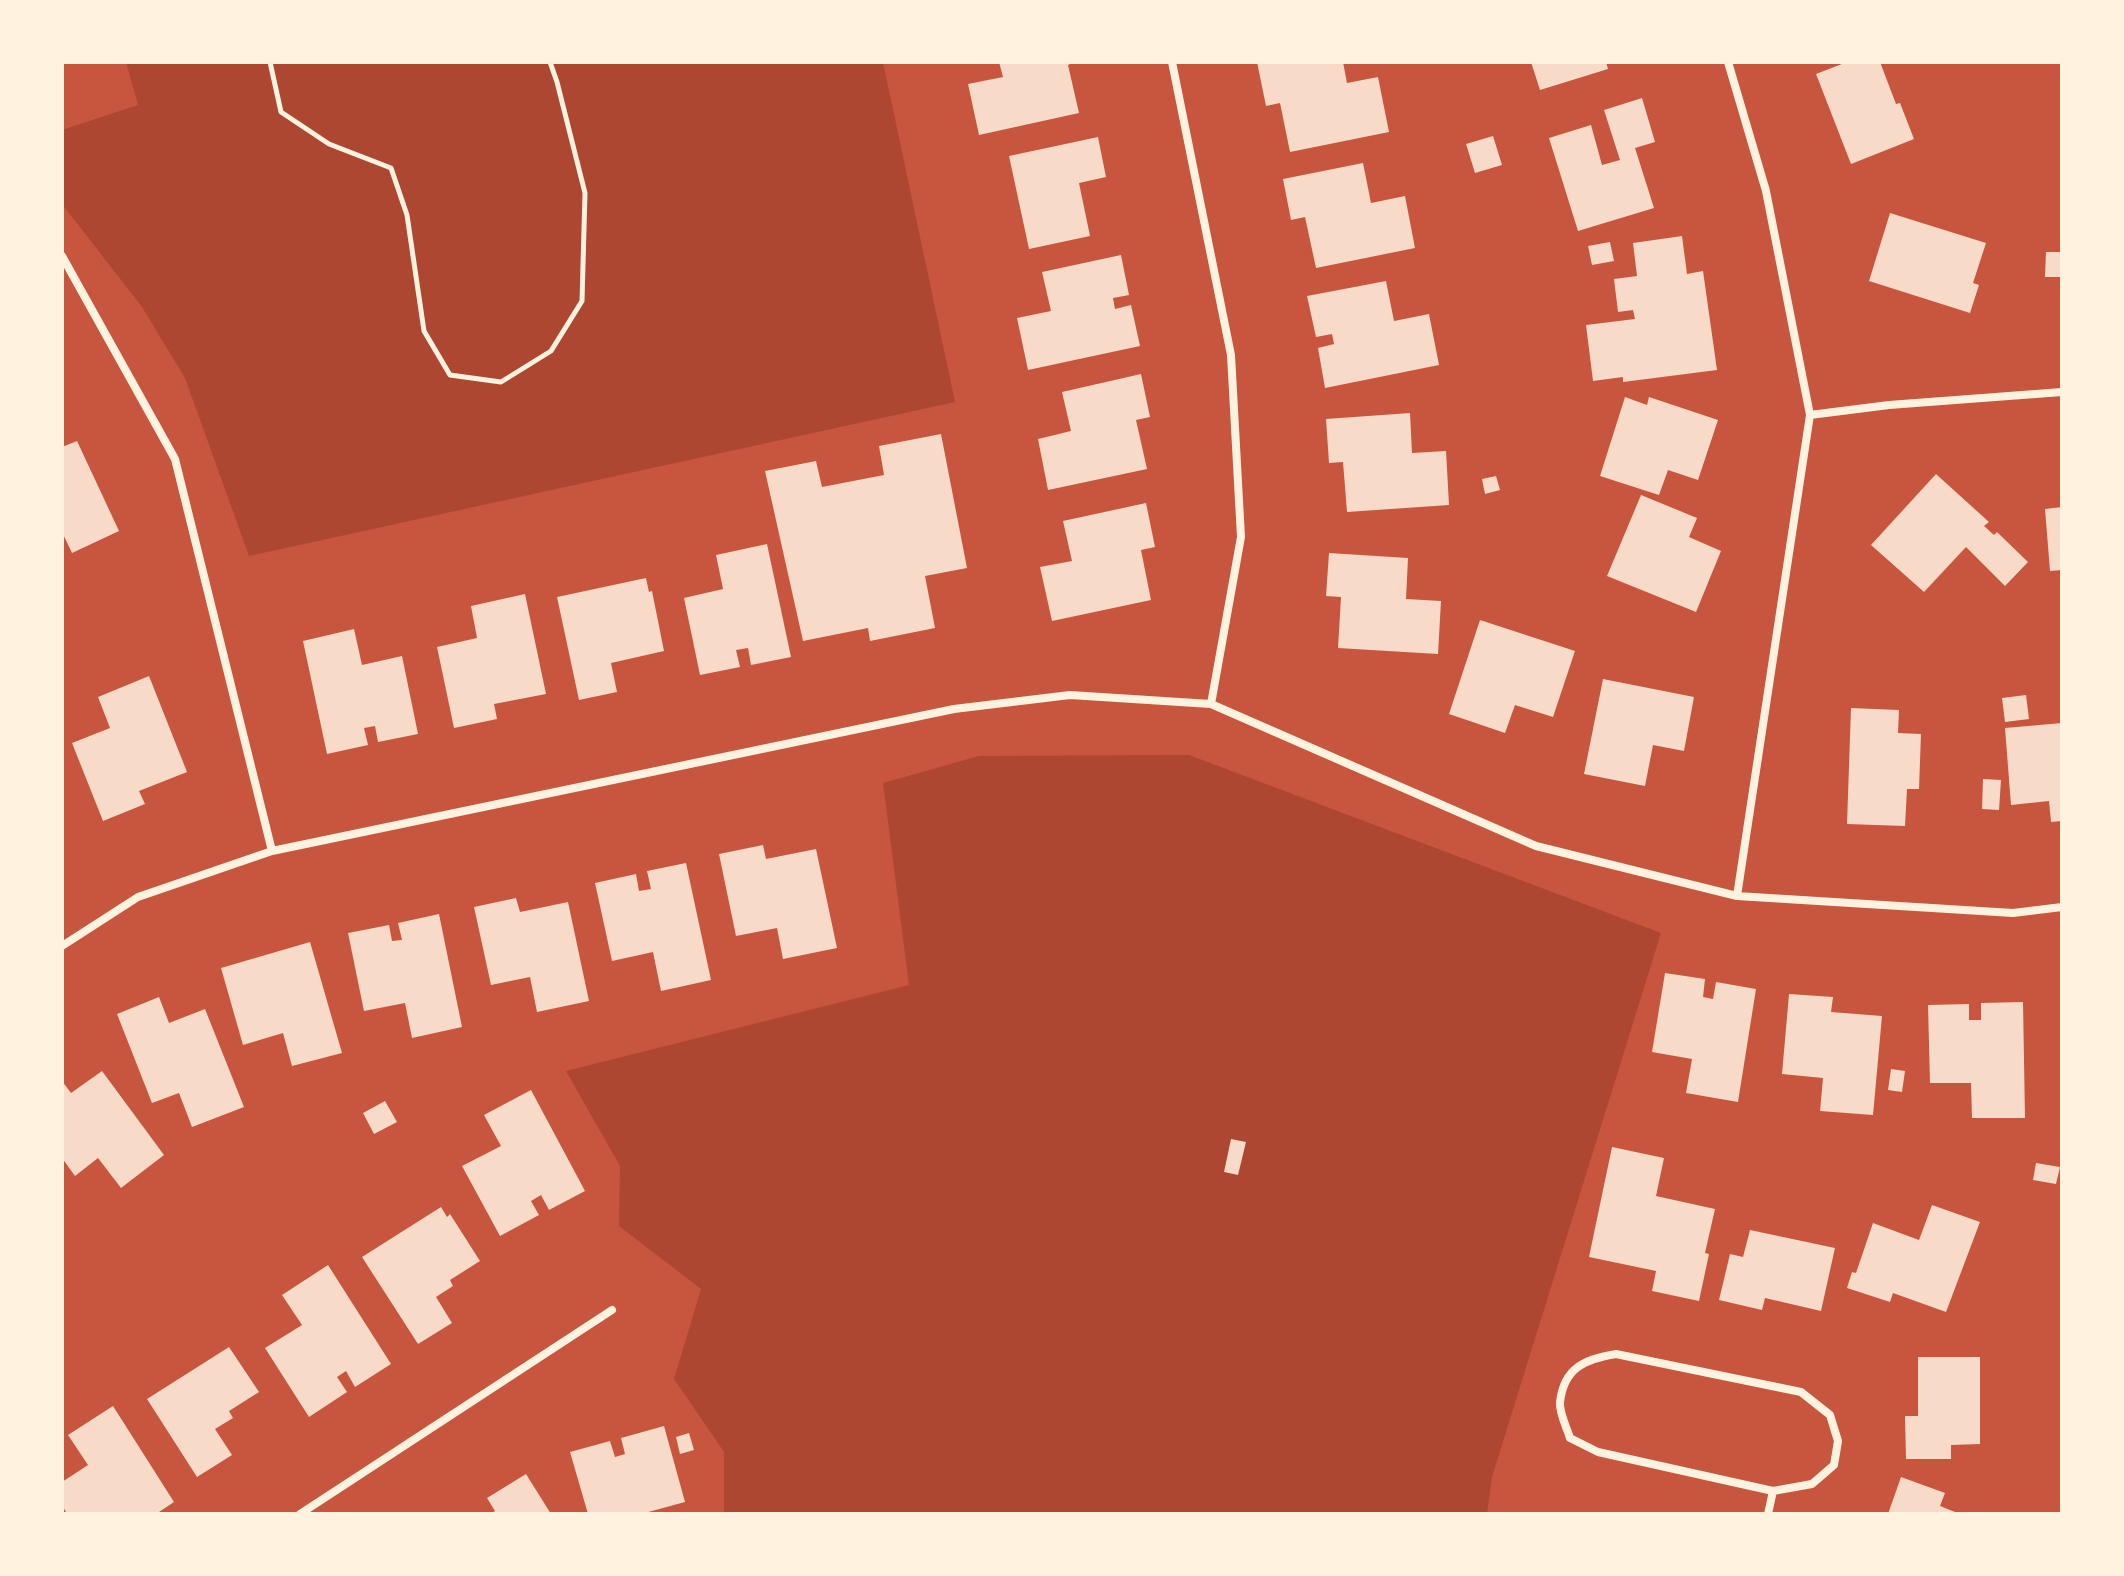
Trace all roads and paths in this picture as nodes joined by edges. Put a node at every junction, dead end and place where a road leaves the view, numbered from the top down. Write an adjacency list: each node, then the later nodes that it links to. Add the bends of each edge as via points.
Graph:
1 (270, 62): 2 (path, via 281,112 329,144 391,168 407,215 424,331 450,375 501,382 551,351 582,301 585,193)
2 (550, 62)
3 (1172, 62): 8 (street, via 1231,355 1241,537)
4 (1728, 62): 7 (street, via 1766,191)
5 (62, 256): 9 (street, via 175,459)
6 (2062, 392): 7 (street)
7 (1810, 415): 10 (street)
8 (1211, 704): 9 (street, via 1070,695 954,709); 10 (street, via 1536,846)
9 (272, 851): 12 (street, via 138,897)
10 (1737, 896): 11 (street, via 2013,913)
11 (2062, 907)
12 (62, 946)
13 (612, 1310): 15 (street)
14 (1773, 1491): 14 (street, via 1812,1484 1834,1465 1838,1441 1830,1415 1801,1392 1616,1354 1589,1358 1569,1374 1560,1404 1570,1438 1598,1452); 16 (street)
15 (300, 1514)
16 (1768, 1514)

